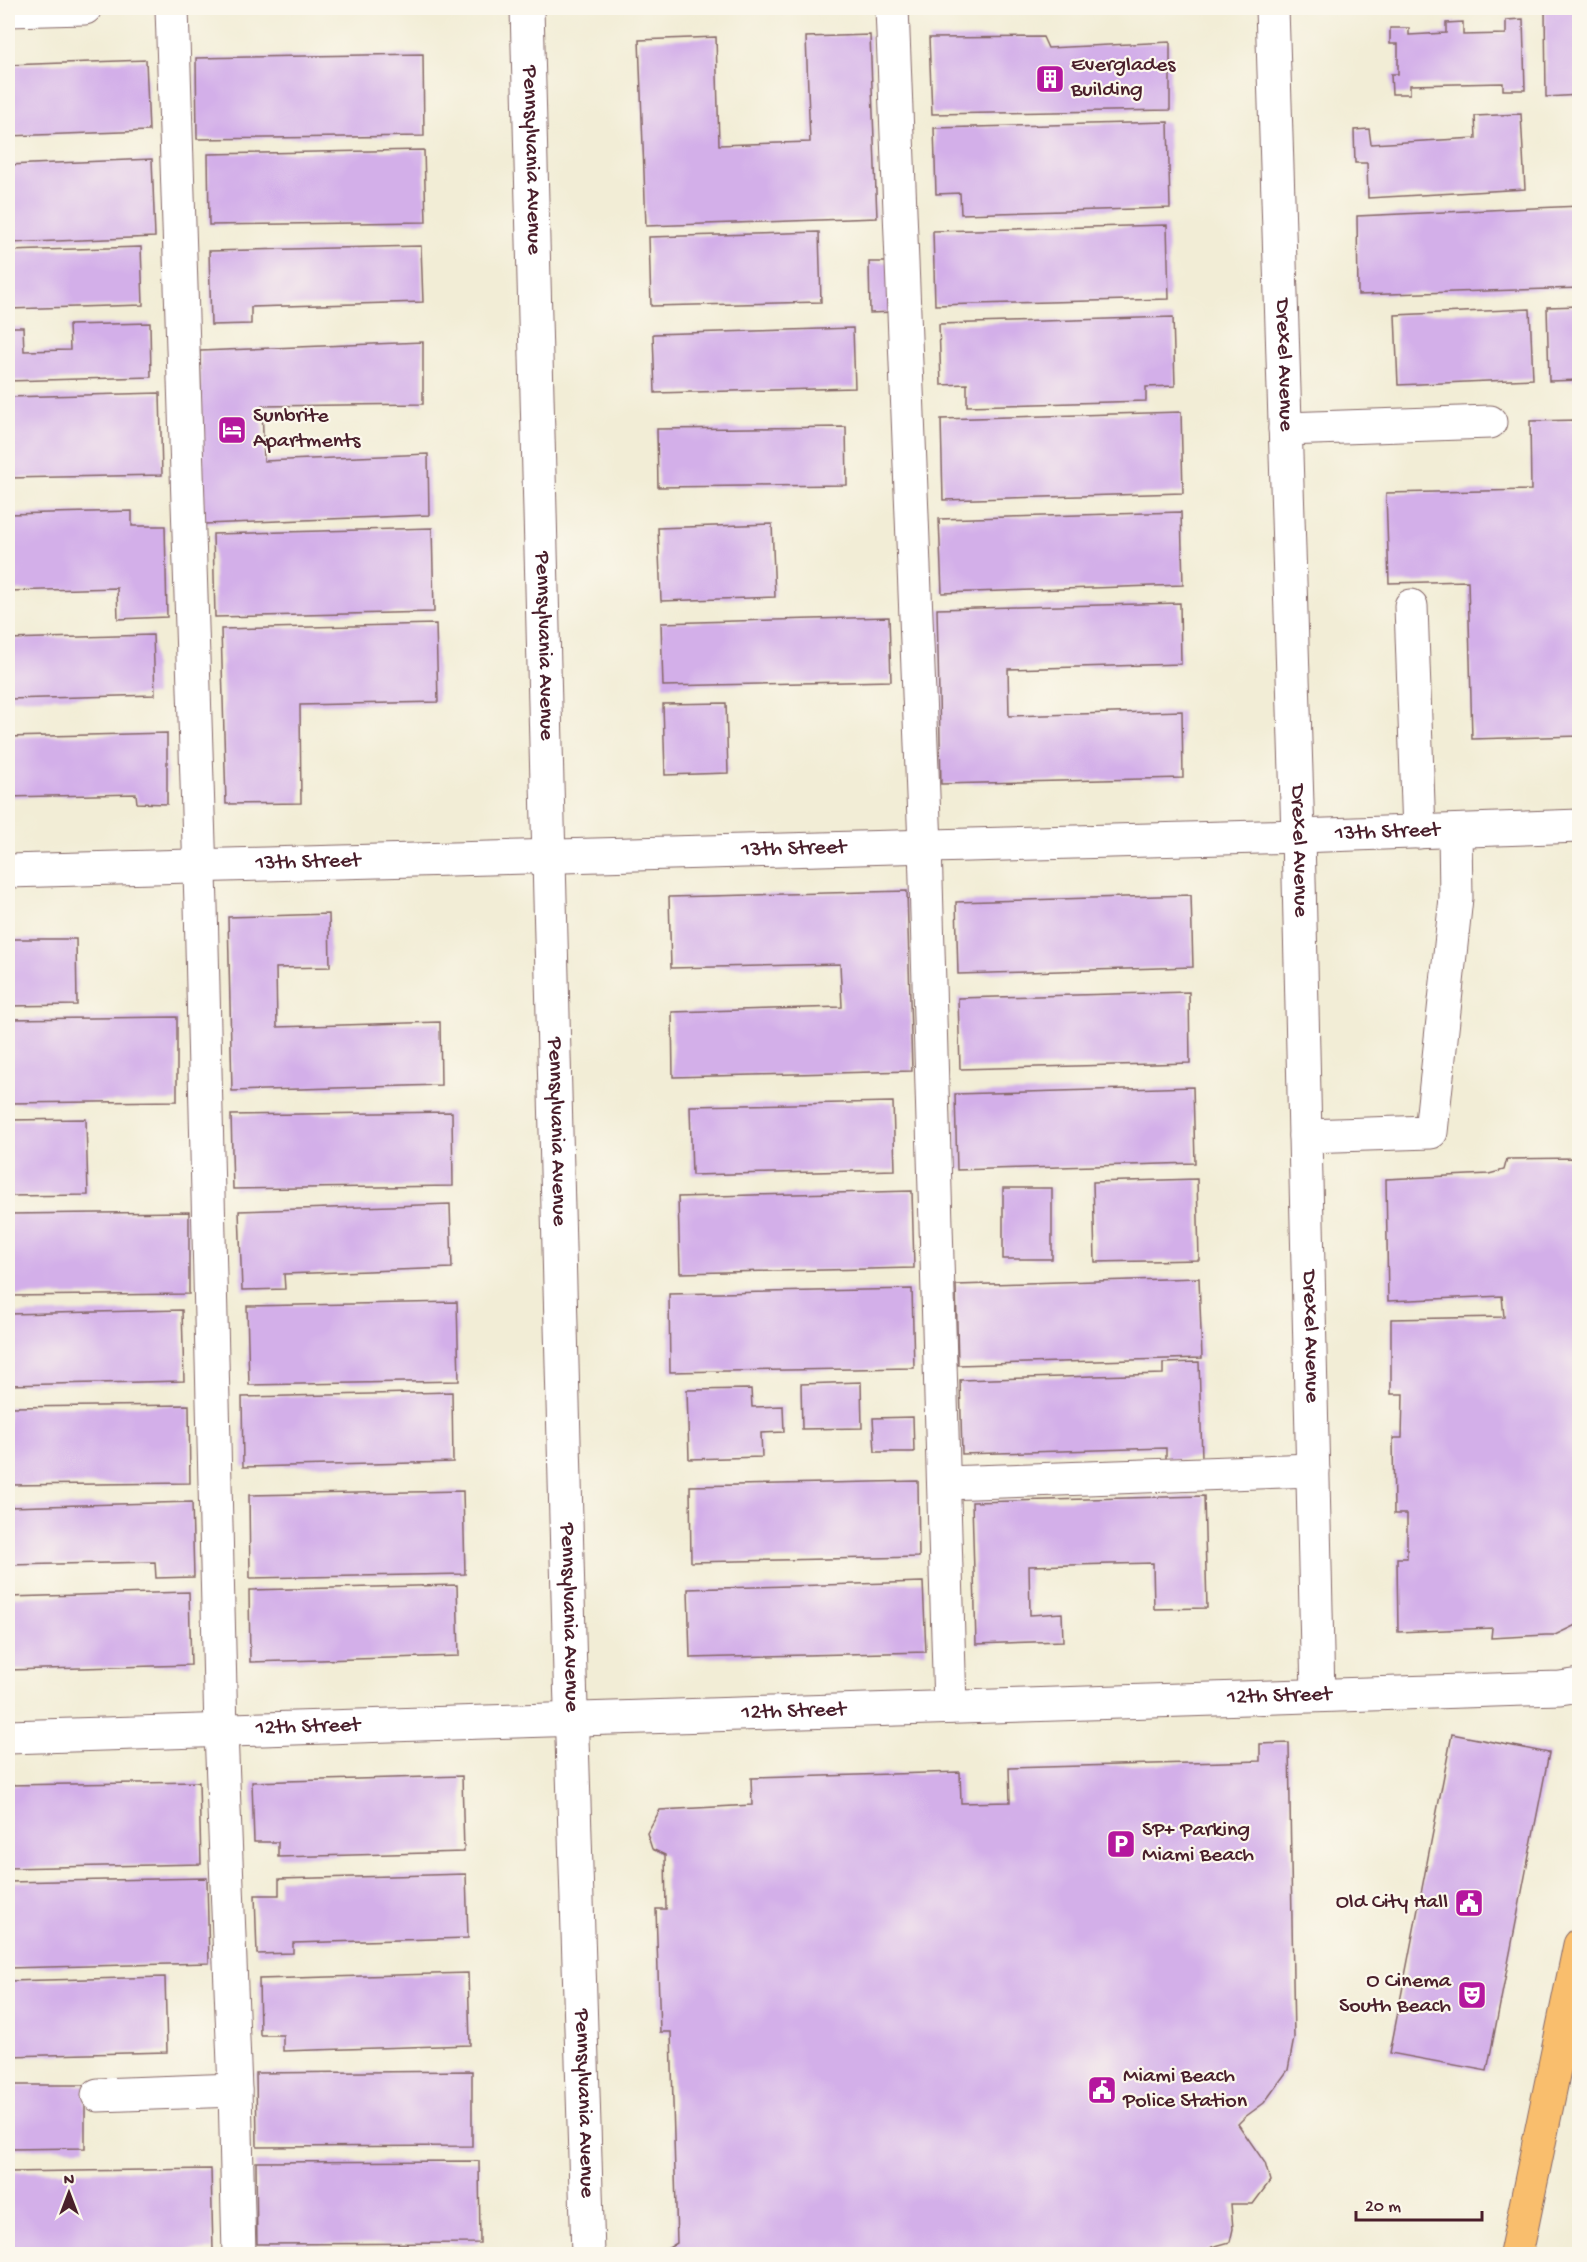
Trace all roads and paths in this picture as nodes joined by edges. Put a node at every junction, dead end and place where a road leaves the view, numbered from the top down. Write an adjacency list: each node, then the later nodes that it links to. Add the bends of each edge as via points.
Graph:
1 (85, 8): 6 (street)
2 (172, 8): 16 (street)
3 (527, 8): 15 (street, Pennsylvania Avenue)
4 (892, 8): 14 (street)
5 (1272, 8): 8 (street, Drexel Avenue)
6 (8, 10)
7 (1491, 422): 8 (street)
8 (1285, 429): 13 (street, Drexel Avenue)
9 (1411, 606): 12 (street)
10 (1580, 826): 11 (street, 13th Street)
11 (1455, 831): 12 (street, 13th Street); 18 (street, via 1456,898 1431,1132)
12 (1419, 832): 13 (street, 13th Street)
13 (1298, 836): 14 (street, 13th Street); 18 (street, Drexel Avenue)
14 (925, 846): 15 (street, 13th Street); 20 (street)
15 (550, 856): 16 (street, 13th Street); 24 (street, Pennsylvania Avenue)
16 (199, 866): 17 (street, 13th Street); 25 (street)
17 (8, 871)
18 (1305, 1136): 19 (street, Drexel Avenue)
19 (1313, 1470): 20 (street); 22 (street, Drexel Avenue)
20 (944, 1483): 23 (street)
21 (1580, 1685): 22 (street, 12th Street)
22 (1318, 1695): 23 (street, 12th Street)
23 (950, 1707): 24 (street, 12th Street)
24 (571, 1720): 25 (street, 12th Street); 31 (street, Pennsylvania Avenue)
25 (221, 1731): 26 (street, 12th Street); 28 (street)
26 (8, 1737)
27 (1580, 1945): 32 (main road)
28 (235, 2090): 29 (street); 30 (street)
29 (98, 2095)
30 (239, 2254)
31 (588, 2254)
32 (1516, 2254)

